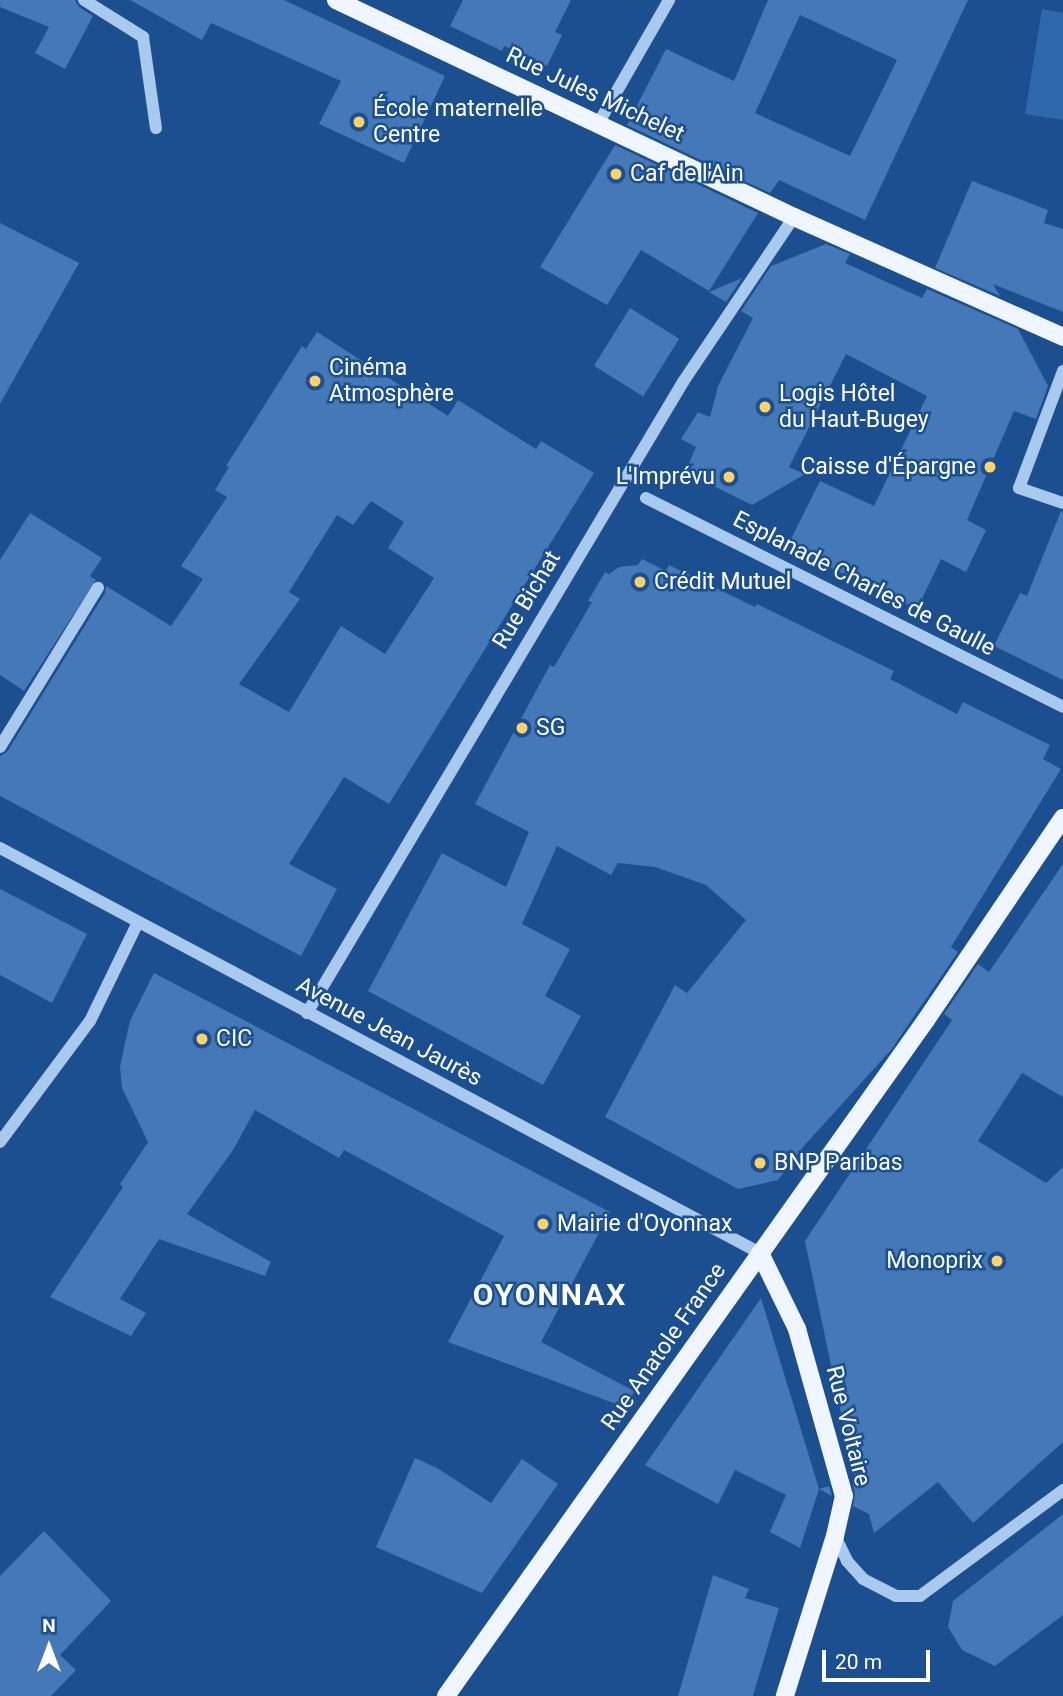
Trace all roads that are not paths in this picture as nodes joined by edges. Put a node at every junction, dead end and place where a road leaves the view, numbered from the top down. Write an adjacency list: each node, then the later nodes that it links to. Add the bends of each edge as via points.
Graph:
1 (84, 0): 5 (street, via 143,37)
2 (336, 0): 4 (main road, Rue Jules Michelet)
3 (669, 0): 4 (street)
4 (598, 124): 6 (main road, Rue Jules Michelet)
5 (156, 128)
6 (794, 217): 7 (main road, Rue Jules Michelet); 17 (street, Rue Bichat, via 683,382)
7 (1063, 337)
8 (1063, 371): 10 (street, via 1019,488)
9 (646, 498): 12 (street, Esplanade Charles de Gaulle)
10 (1063, 503)
11 (98, 588): 13 (street)
12 (1063, 707)
13 (0, 747)
14 (1063, 818): 19 (main road, Rue Anatole France)
15 (0, 848): 16 (street, Avenue Jean Jaurès)
16 (137, 924): 17 (street, Avenue Jean Jaurès); 18 (street, via 90,1021)
17 (307, 1013): 19 (street, Avenue Jean Jaurès)
18 (0, 1142)
19 (760, 1253): 21 (main road, Rue Voltaire, via 797,1329 844,1496); 22 (main road, Rue Anatole France)
20 (1063, 1490): 21 (street, via 920,1596 897,1597 863,1579 847,1561)
21 (835, 1536): 23 (main road, Rue Voltaire)
22 (446, 1696)
23 (785, 1696)

